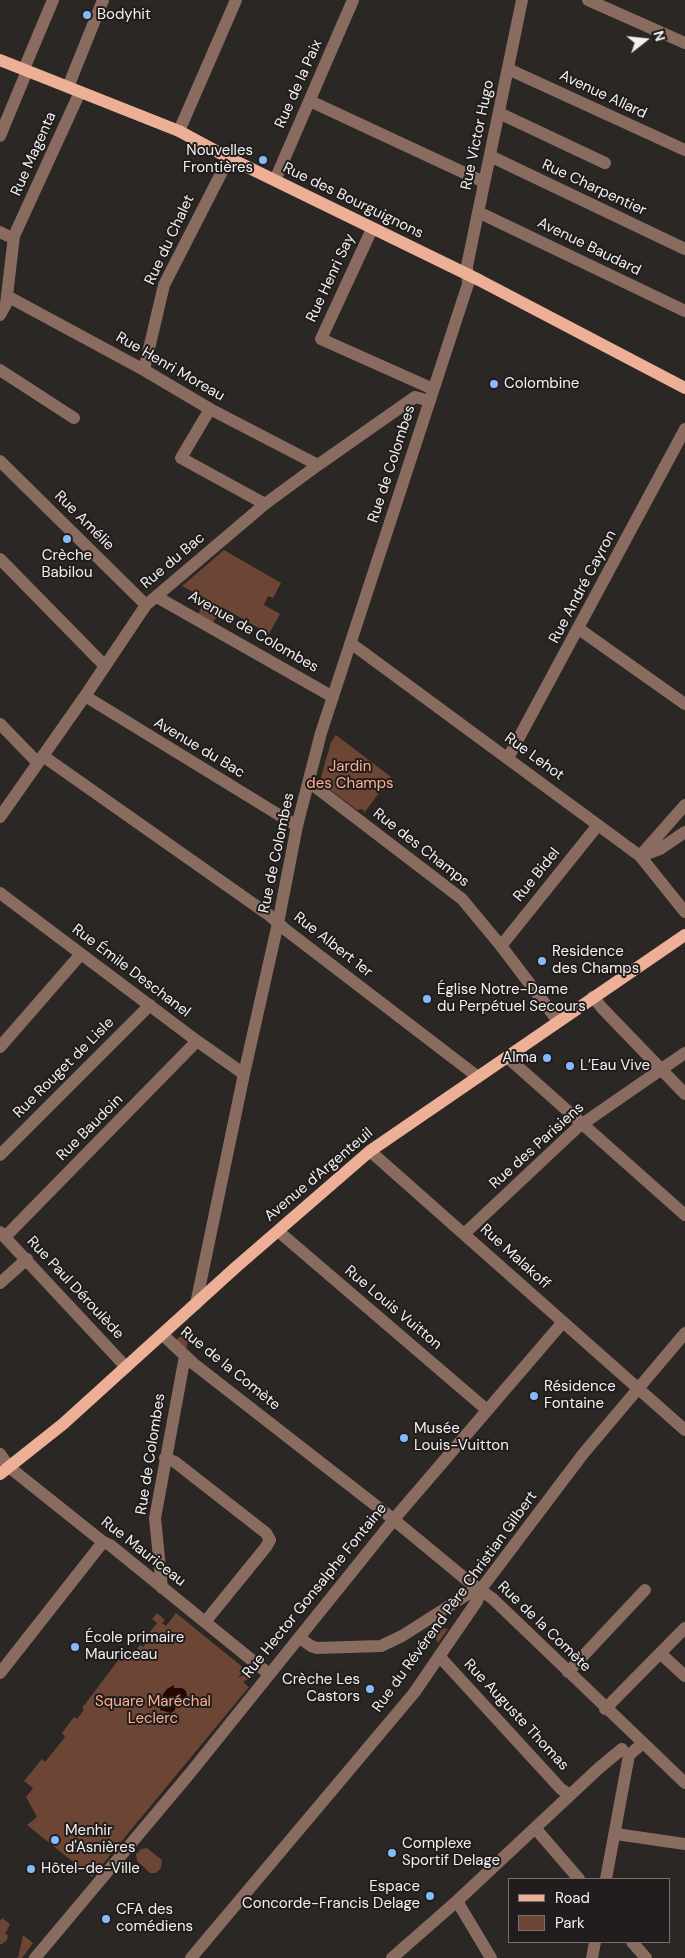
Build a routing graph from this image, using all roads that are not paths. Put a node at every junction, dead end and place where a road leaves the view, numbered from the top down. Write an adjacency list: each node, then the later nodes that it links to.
1 (53, 0): 10 (street)
2 (103, 0): 11 (street, Rue Magenta)
3 (236, 0): 14 (street)
4 (354, 0): 12 (street, Rue de la Paix)
5 (522, 0): 9 (street, Rue Victor Hugo)
6 (588, 0): 7 (street)
7 (685, 43)
8 (0, 60): 10 (main road, Rue des Bourguignons)
9 (508, 69): 13 (street, Rue Victor Hugo); 16 (street, Avenue Allard)
10 (26, 70): 11 (main road, Rue des Bourguignons); 15 (street)
11 (74, 89): 14 (main road, Rue des Bourguignons); 25 (street, Rue Magenta)
12 (310, 101): 20 (street, Rue de la Paix); 21 (street)
13 (499, 113): 17 (street, Rue Victor Hugo); 19 (street)
14 (179, 131): 18 (main road, Rue des Bourguignons)
15 (0, 136)
16 (685, 150)
17 (490, 156): 21 (street, Rue Victor Hugo); 26 (street, Rue Charpentier)
18 (229, 158): 20 (main road, Rue des Bourguignons); 32 (street, Rue du Chalet)
19 (605, 163)
20 (275, 180): 23 (main road, Rue des Bourguignons)
21 (484, 182): 22 (street, Rue Victor Hugo)
22 (478, 212): 27 (street, Rue Victor Hugo); 29 (street, Avenue Baudard)
23 (372, 229): 27 (main road, Rue des Bourguignons); 33 (street, Rue Henri Say)
24 (0, 232): 25 (street)
25 (14, 236): 28 (street, Rue Magenta)
26 (685, 249)
27 (468, 276): 34 (main road, Rue des Bourguignons); 35 (street, Rue de Colombes)
28 (7, 296): 30 (street, Rue Magenta); 32 (street, Rue Henri Moreau)
29 (685, 311)
30 (0, 315)
31 (0, 370): 38 (street)
32 (144, 370): 37 (street, Rue Henri Moreau)
33 (416, 382): 35 (street, Rue Henri Say); 36 (street)
34 (685, 388)
35 (432, 395): 36 (street); 47 (street, Rue de Colombes)
36 (416, 397): 41 (street, Rue du Bac)
37 (210, 409): 41 (street, Rue Henri Moreau); 42 (street)
38 (74, 418)
39 (685, 430): 46 (street, Rue André Cayron)
40 (0, 461): 45 (street, Rue Amélie)
41 (318, 465): 42 (street, Rue du Bac)
42 (264, 504): 44 (street, Rue du Bac)
43 (0, 559): 48 (street)
44 (157, 597): 45 (street, Rue du Bac); 50 (street, Avenue de Colombes)
45 (146, 605): 48 (street, Rue du Bac)
46 (579, 629): 51 (street); 53 (street, Rue André Cayron)
47 (350, 644): 50 (street, Rue de Colombes); 53 (street, Rue Lehot)
48 (105, 666): 49 (street, Rue du Bac)
49 (85, 696): 54 (street, Rue du Bac); 59 (street, Avenue du Bac)
50 (333, 697): 55 (street, Rue de Colombes)
51 (685, 704)
52 (0, 724): 54 (street, Rue Albert 1er)
53 (508, 758): 58 (street, Rue Lehot)
54 (40, 759): 57 (street, Rue du Bac); 64 (street, Rue Albert 1er)
55 (309, 782): 59 (street, Rue de Colombes); 66 (street, Rue des Champs)
56 (685, 805): 61 (street)
57 (0, 818)
58 (598, 825): 61 (street, Rue Lehot); 66 (street, Rue Bidel)
59 (297, 826): 64 (street, Rue de Colombes)
60 (685, 832): 61 (street)
61 (640, 856): 63 (street, Rue Lehot)
62 (0, 893): 67 (street, Rue Émile Deschanel)
63 (685, 912)
64 (278, 923): 76 (street, Rue de Colombes); 77 (street, Rue Albert 1er)
65 (685, 935): 68 (main road, Avenue d'Argenteuil)
66 (501, 946): 70 (street, Rue des Champs)
67 (80, 954): 69 (street, Rue Émile Deschanel); 72 (street)
68 (593, 997): 70 (main road, Avenue d'Argenteuil); 75 (street)
69 (150, 1005): 71 (street, Rue Émile Deschanel); 81 (street, Rue Rouget de Lisle)
70 (558, 1021): 74 (main road, Avenue d'Argenteuil)
71 (197, 1041): 76 (street, Rue Émile Deschanel); 84 (street, Rue Baudoin)
72 (0, 1046)
73 (685, 1053): 75 (street, Rue des Parisiens)
74 (507, 1057): 77 (main road, Avenue d'Argenteuil); 79 (street)
75 (662, 1070): 78 (street); 79 (street, Rue des Parisiens)
76 (244, 1074): 88 (street, Rue de Colombes)
77 (478, 1077): 80 (main road, Avenue d'Argenteuil)
78 (685, 1094)
79 (583, 1124): 82 (street); 85 (street, Rue des Parisiens)
80 (370, 1151): 83 (main road, Avenue d'Argenteuil); 85 (street, Rue Malakoff)
81 (0, 1155)
82 (685, 1215)
83 (278, 1231): 88 (main road, Avenue d'Argenteuil); 95 (street, Rue Louis Vuitton)
84 (2, 1234): 86 (street, Rue Paul Déroulède)
85 (464, 1234): 89 (street, Rue Malakoff)
86 (27, 1259): 87 (street); 93 (street, Rue Paul Déroulède)
87 (0, 1284)
88 (196, 1304): 91 (main road, Avenue d'Argenteuil)
89 (563, 1322): 94 (street, Rue Malakoff); 95 (street, Rue Hector Gonsalphe Fontaine)
90 (685, 1333): 94 (street, Rue du Révérend Père Christian Gilbert)
91 (163, 1335): 92 (street, Rue de la Comète); 93 (main road, Avenue d'Argenteuil)
92 (185, 1356): 98 (street, Rue de Colombes); 100 (street, Rue de la Comète)
93 (126, 1367): 99 (main road, Avenue d'Argenteuil)
94 (638, 1389): 96 (street, Rue Malakoff); 103 (street, Rue du Révérend Père Christian Gilbert)
95 (487, 1410): 100 (street, Rue Hector Gonsalphe Fontaine)
96 (685, 1430)
97 (0, 1454): 99 (street, Rue Mauriceau)
98 (165, 1458): 102 (street, Rue de Colombes); 105 (street)
99 (4, 1470): 101 (street, Rue Mauriceau)
100 (394, 1520): 103 (street, Rue de la Comète); 107 (street, Rue Hector Gonsalphe Fontaine)
101 (103, 1542): 102 (street, Rue Mauriceau); 110 (street)
102 (162, 1588): 105 (street, Rue Mauriceau)
103 (481, 1589): 107 (street); 109 (street, Rue du Révérend Père Christian Gilbert); 111 (street, Rue de la Comète)
104 (645, 1590): 111 (street)
105 (205, 1622): 112 (street, Rue Mauriceau)
106 (685, 1628): 108 (street)
107 (300, 1638): 112 (street, Rue Hector Gonsalphe Fontaine)
108 (661, 1654): 113 (street); 114 (street)
109 (439, 1656): 119 (street, Rue Auguste Thomas); 129 (street, Rue du Révérend Père Christian Gilbert)
110 (2, 1667)
111 (568, 1672): 114 (street, Rue de la Comète)
112 (269, 1674): 128 (street, Rue Hector Gonsalphe Fontaine)
113 (685, 1676)
114 (606, 1709): 115 (street, Rue de la Comète)
115 (633, 1734): 116 (street, Rue de la Comète); 117 (street)
116 (643, 1743): 117 (street); 118 (street, Rue de la Comète)
117 (626, 1752): 119 (street); 121 (street)
118 (685, 1783)
119 (570, 1795): 120 (street)
120 (535, 1828): 123 (street); 125 (street)
121 (616, 1834): 122 (street); 124 (street)
122 (685, 1844)
123 (577, 1878)
124 (606, 1878)
125 (457, 1901): 130 (street); 131 (street)
126 (595, 1943): 132 (street)
127 (633, 1943): 133 (street)
128 (35, 1958)
129 (192, 1958)
130 (392, 1958)
131 (490, 1958)
132 (592, 1958)
133 (646, 1958)

